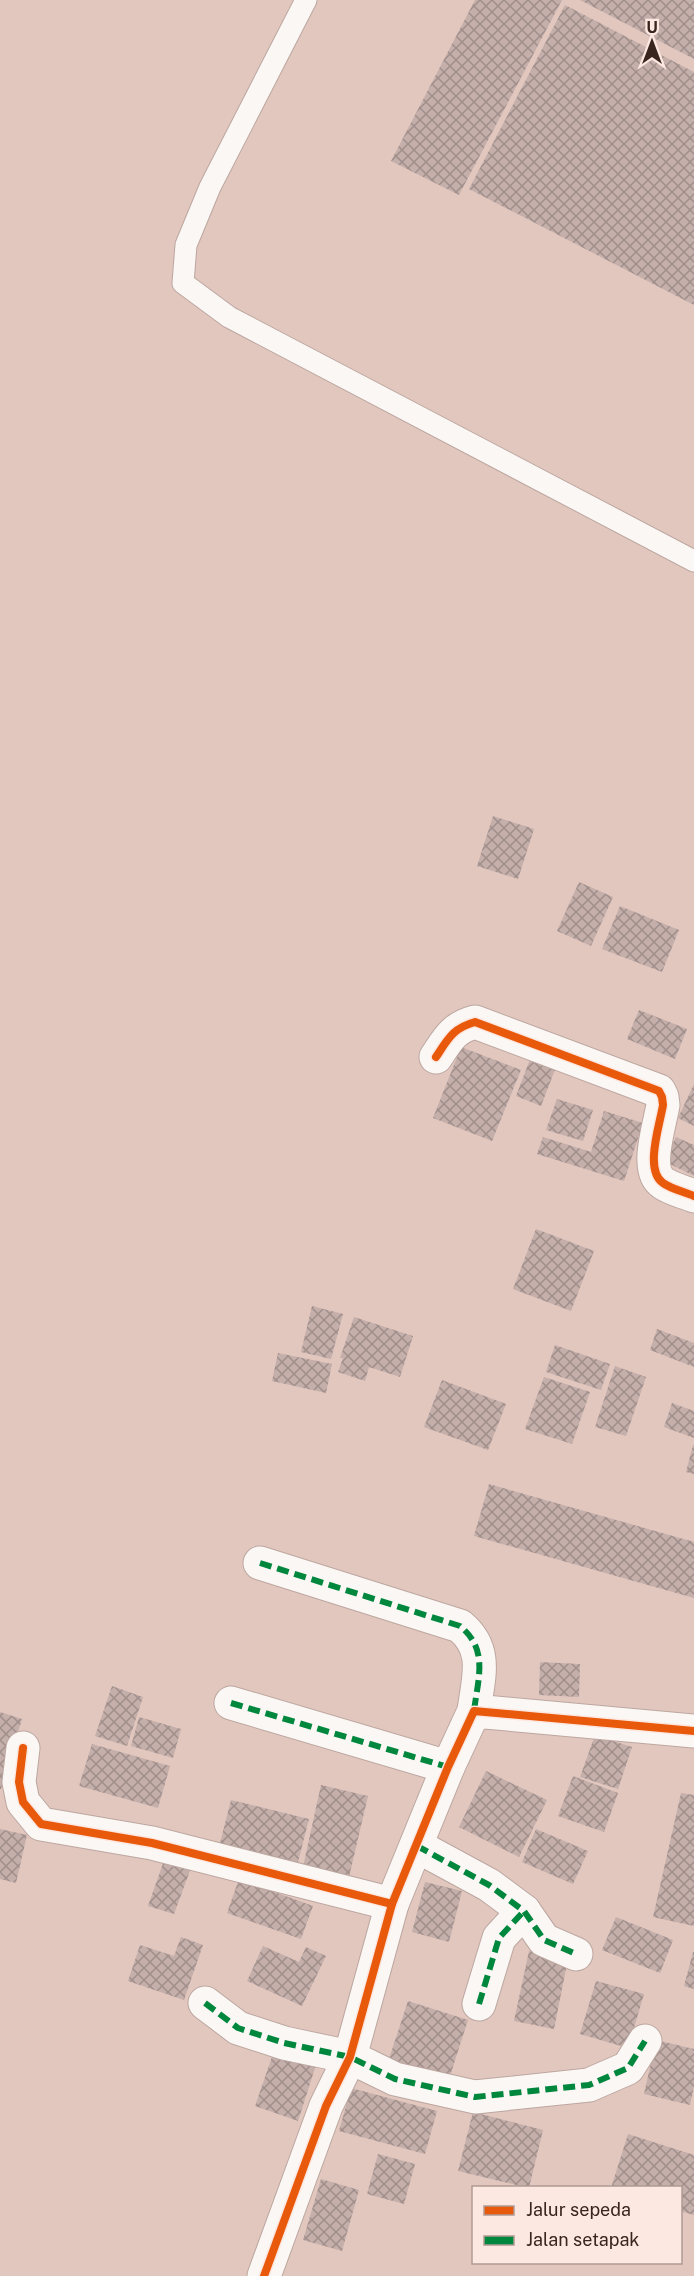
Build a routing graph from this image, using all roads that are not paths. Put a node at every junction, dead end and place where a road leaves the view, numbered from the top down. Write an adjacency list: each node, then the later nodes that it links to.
1 (306, 0): 2 (lane)
2 (694, 561)
3 (436, 1057): 4 (street)
4 (694, 1196)
5 (260, 1563): 7 (street)
6 (231, 1703): 10 (street)
7 (474, 1711): 8 (street); 10 (street)
8 (694, 1731)
9 (22, 1748): 12 (street)
10 (448, 1767): 11 (street)
11 (417, 1846): 12 (street); 13 (street)
12 (392, 1904): 18 (street)
13 (524, 1911): 14 (street); 16 (street)
14 (576, 1954)
15 (205, 2003): 18 (street)
16 (479, 2004)
17 (645, 2041): 18 (street)
18 (350, 2057): 19 (street)
19 (264, 2276)

